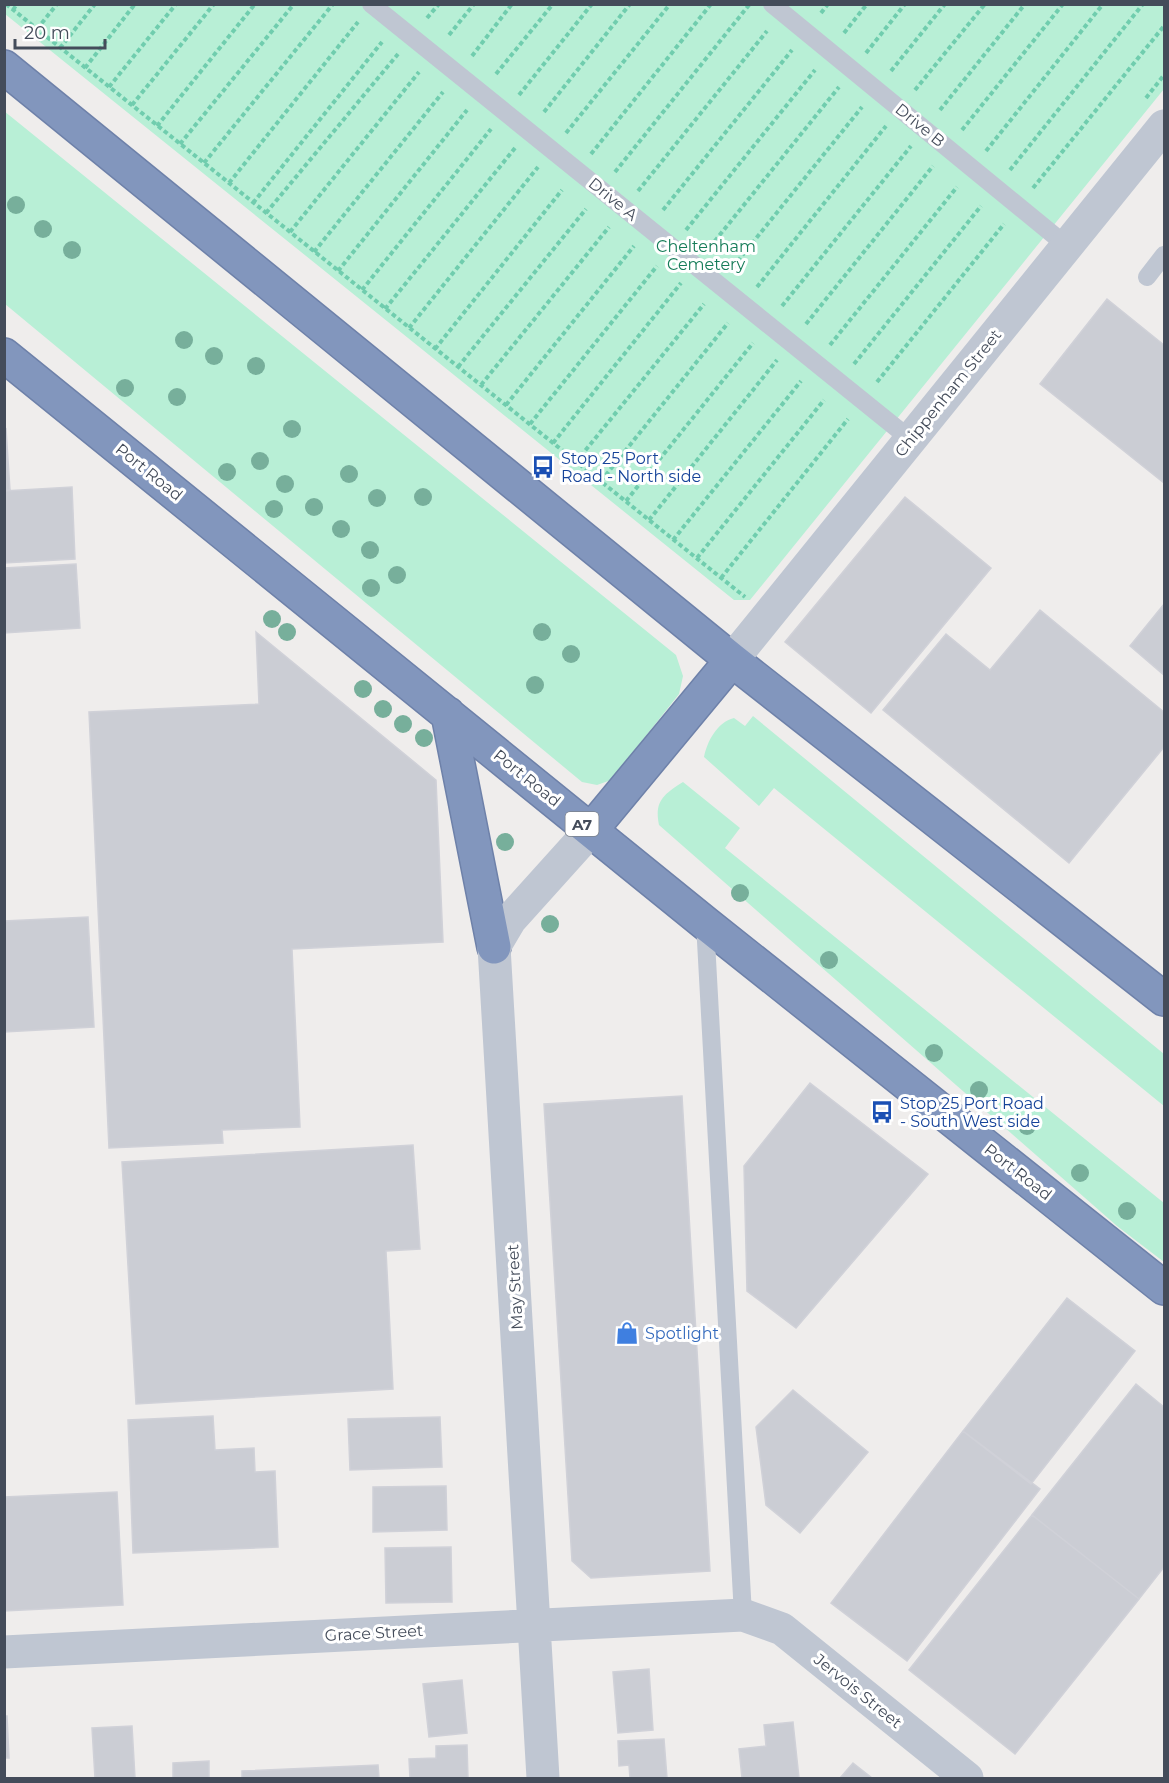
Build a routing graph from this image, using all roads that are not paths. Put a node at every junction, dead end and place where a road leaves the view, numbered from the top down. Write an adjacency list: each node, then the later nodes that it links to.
1 (772, 4): 5 (lane, Drive B)
2 (372, 5): 9 (lane, Drive A)
3 (4, 66): 10 (highway)
4 (1164, 126): 5 (street, Chippenham Street)
5 (1067, 246): 9 (street, Chippenham Street)
6 (1164, 255): 7 (lane)
7 (1147, 277)
8 (4, 355): 11 (highway, Port Road / A7)
9 (910, 439): 10 (street, Chippenham Street)
10 (732, 660): 12 (highway); 15 (highway)
11 (448, 714): 12 (highway, Port Road / A7); 14 (highway)
12 (591, 830): 13 (highway, Port Road / A7); 14 (street)
13 (705, 923): 16 (highway, Port Road / A7); 17 (lane)
14 (494, 947): 18 (street, May Street)
15 (1164, 999)
16 (1164, 1288)
17 (743, 1615): 18 (street, Grace Street); 21 (street, Jervois Street)
18 (535, 1625): 19 (street, Grace Street); 20 (street, May Street)
19 (4, 1652)
20 (543, 1779)
21 (967, 1779)

